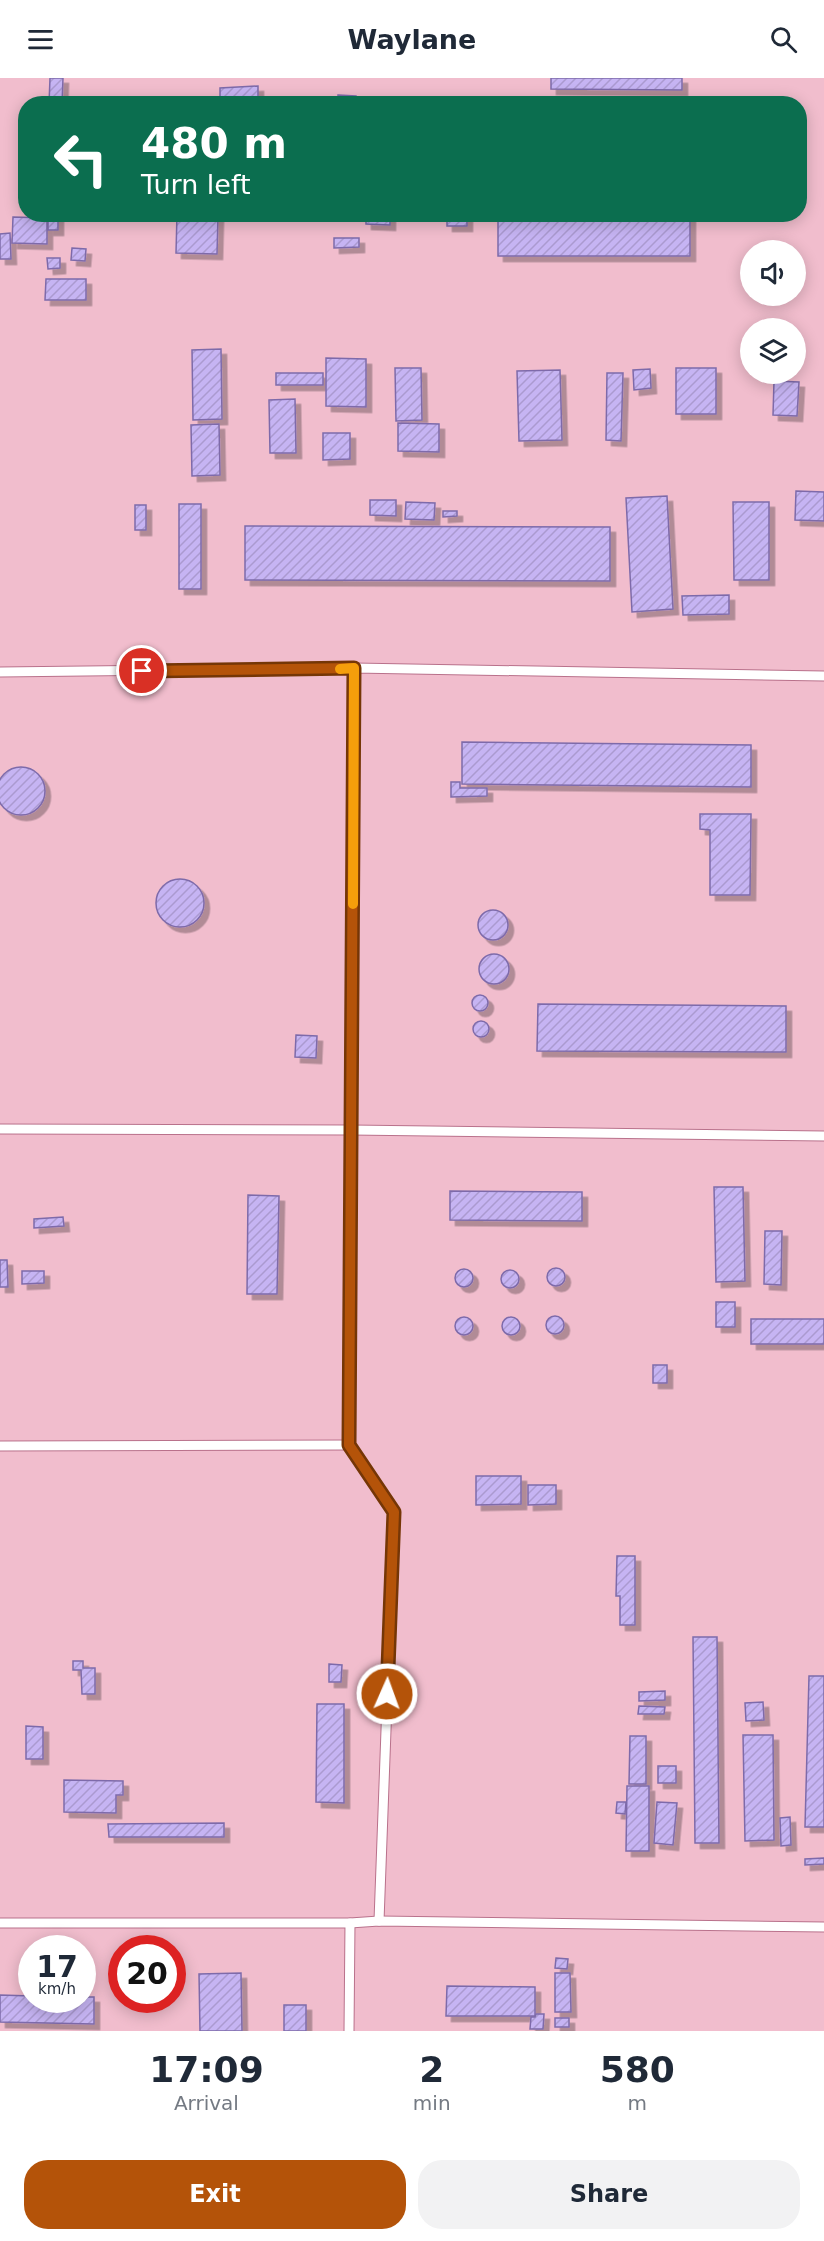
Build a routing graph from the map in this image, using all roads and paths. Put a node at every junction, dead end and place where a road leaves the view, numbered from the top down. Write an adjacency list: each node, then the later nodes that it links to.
1 (354, 668): 2 (lane); 3 (lane); 5 (lane)
2 (0, 672)
3 (824, 675)
4 (0, 1129): 5 (lane)
5 (351, 1130): 6 (lane); 7 (lane)
6 (824, 1136)
7 (349, 1445): 8 (lane); 9 (lane)
8 (0, 1446)
9 (379, 1921): 11 (lane); 12 (lane)
10 (0, 1923): 11 (lane)
11 (350, 1923): 13 (lane)
12 (824, 1927)
13 (349, 2031)

